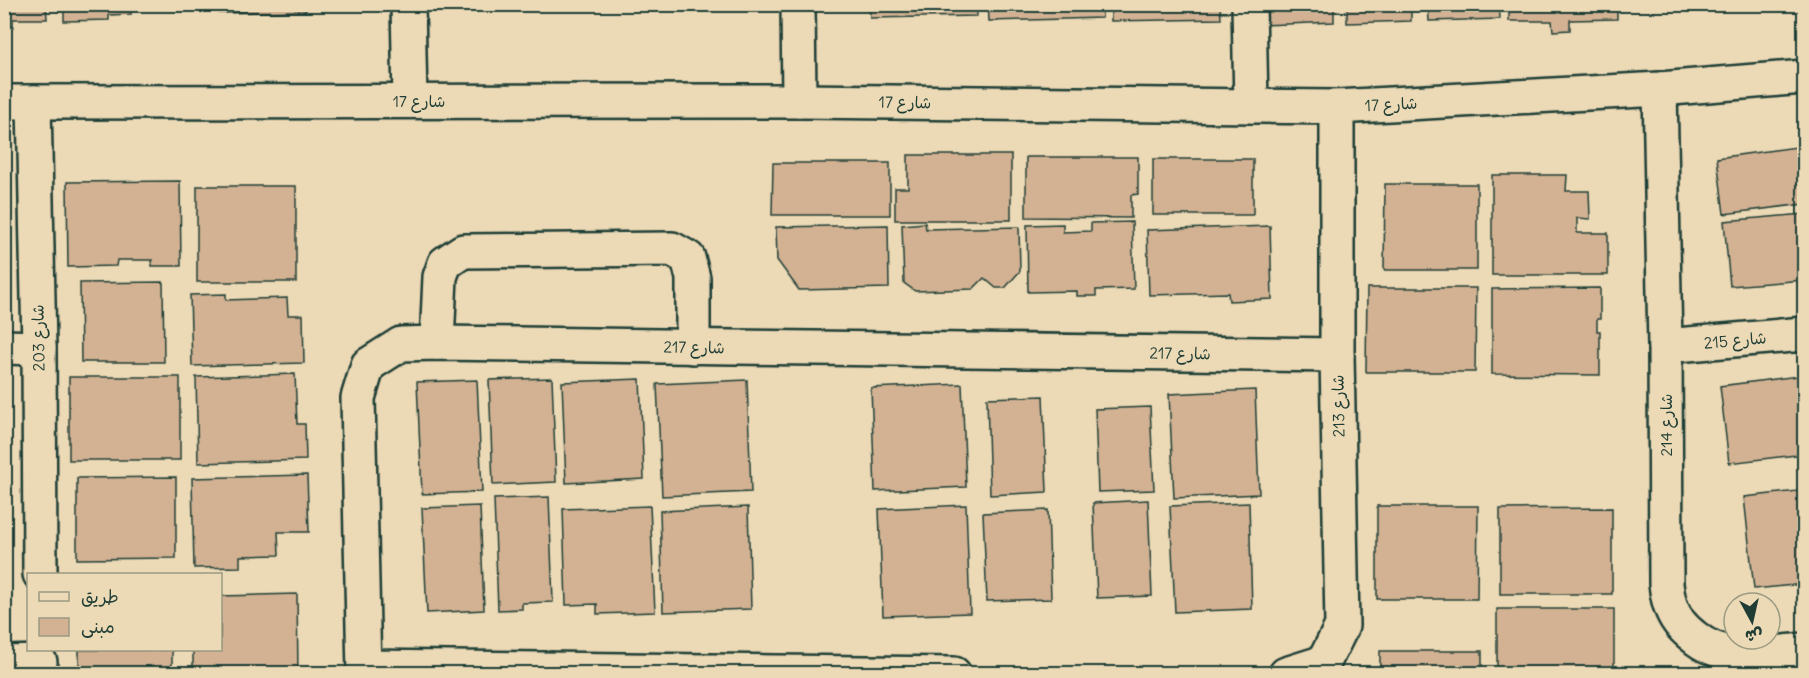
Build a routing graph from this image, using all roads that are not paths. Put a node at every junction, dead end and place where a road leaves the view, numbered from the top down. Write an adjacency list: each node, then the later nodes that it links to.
1 (408, 4): 6 (street)
2 (798, 4): 7 (street)
3 (1249, 4): 9 (street)
4 (1804, 77): 5 (street, شارع 17)
5 (1660, 88): 10 (street, شارع 17); 13 (street, شارع 214)
6 (410, 101): 7 (street, شارع 17); 8 (street, شارع 17)
7 (799, 101): 9 (street, شارع 17)
8 (19, 102): 16 (street, شارع 203)
9 (1251, 106): 10 (street, شارع 17)
10 (1337, 107): 17 (street, شارع 213)
11 (1804, 334): 13 (street, شارع 215)
12 (437, 343): 15 (street, شارع 217); 15 (street); 22 (street, شارع 217)
13 (1665, 346): 19 (street, شارع 214)
14 (4, 347): 16 (street)
15 (693, 347): 17 (street, شارع 217)
16 (39, 348): 18 (street, شارع 203)
17 (1337, 355): 24 (street, شارع 213)
18 (40, 573)
19 (1804, 650)
20 (40, 662): 21 (street)
21 (4, 663)
22 (364, 670): 23 (street)
23 (954, 674)
24 (1286, 674)

